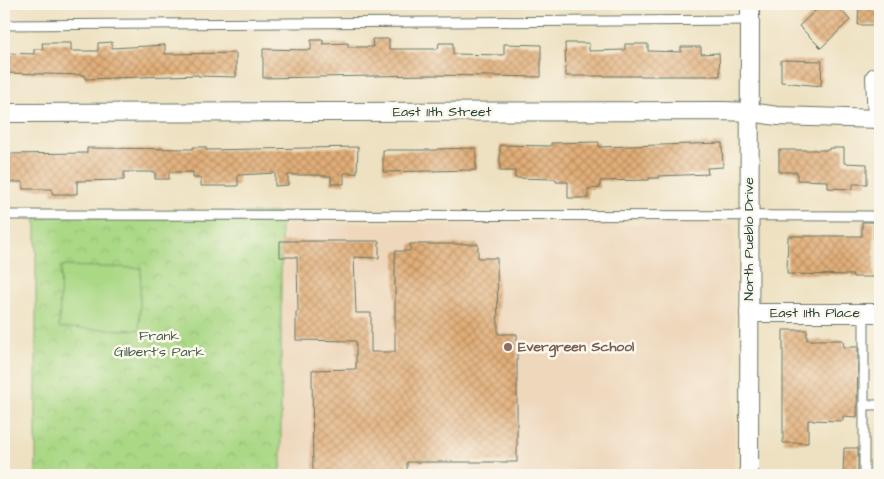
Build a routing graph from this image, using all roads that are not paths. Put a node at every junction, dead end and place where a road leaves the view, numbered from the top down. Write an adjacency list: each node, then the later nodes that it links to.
1 (750, 12): 2 (lane); 4 (street, North Pueblo Drive)
2 (4, 25)
3 (875, 77): 6 (street)
4 (750, 112): 5 (street, East 11th Street); 6 (street, East 11th Street); 8 (street, North Pueblo Drive)
5 (4, 113)
6 (879, 119)
7 (4, 215): 8 (lane)
8 (749, 216): 9 (lane); 10 (street, North Pueblo Drive)
9 (880, 216)
10 (749, 313): 11 (street, East 11th Place); 14 (street, North Pueblo Drive)
11 (872, 313): 12 (lane)
12 (864, 405): 13 (lane); 15 (lane)
13 (880, 405)
14 (748, 475)
15 (864, 475)

